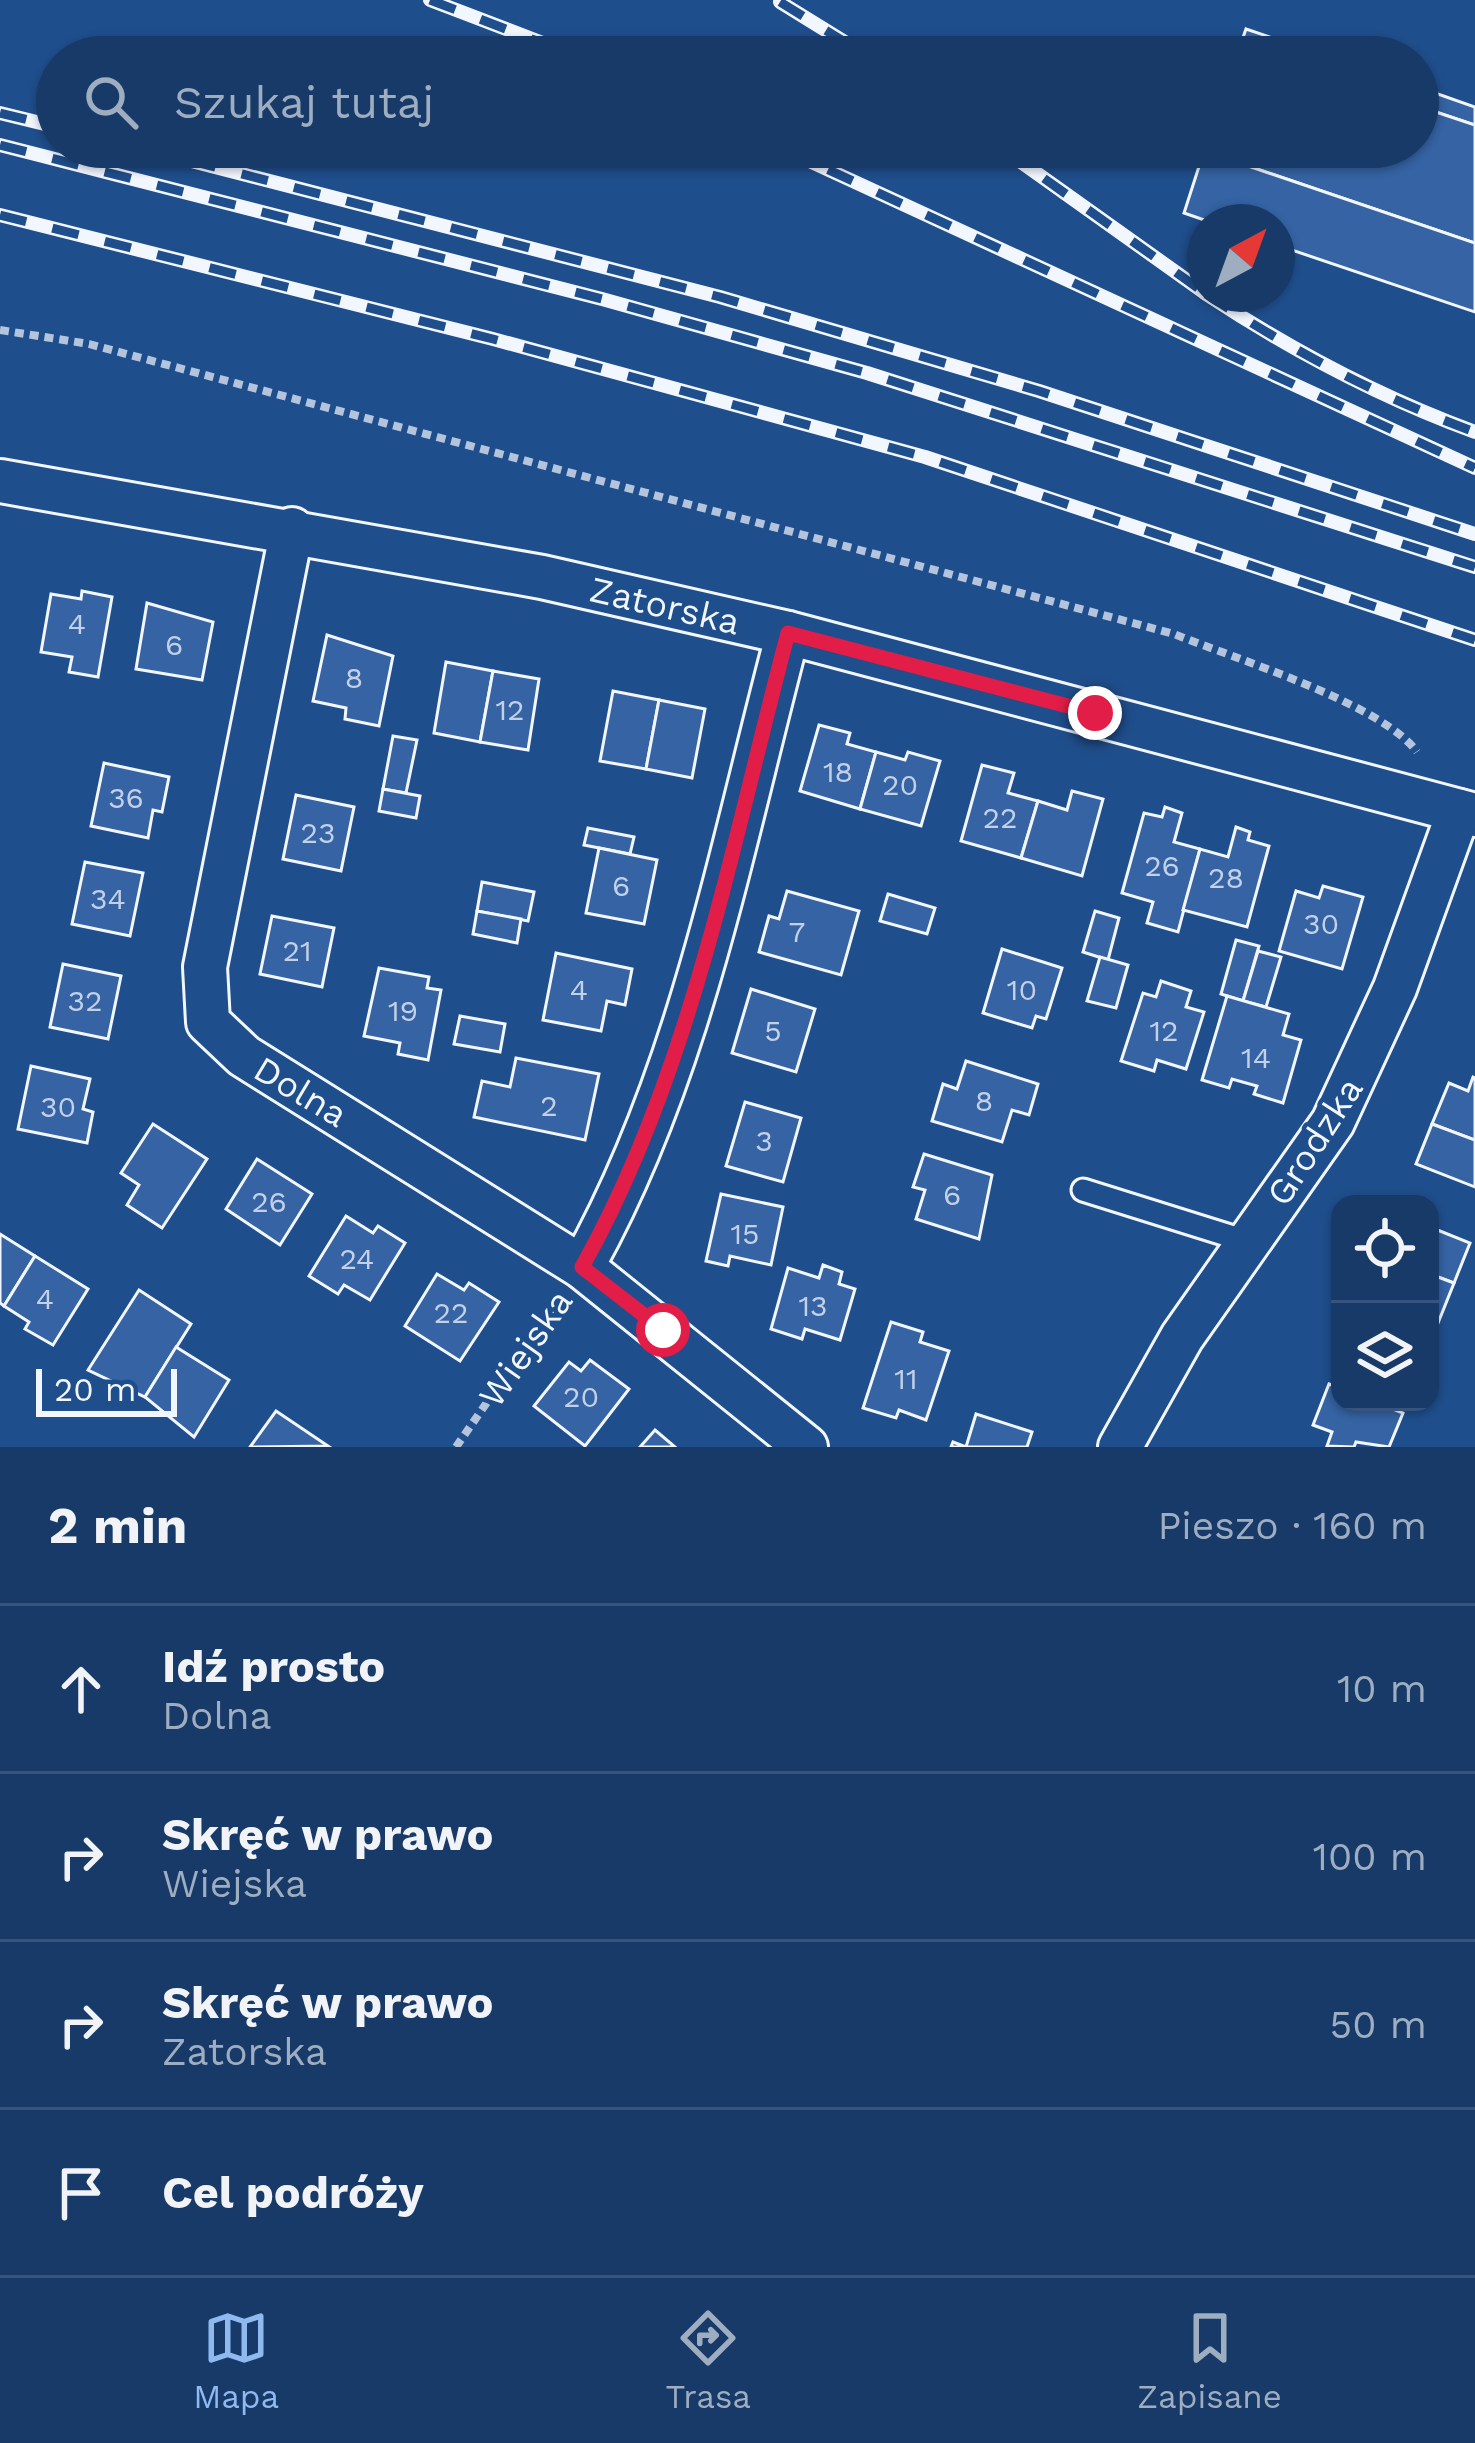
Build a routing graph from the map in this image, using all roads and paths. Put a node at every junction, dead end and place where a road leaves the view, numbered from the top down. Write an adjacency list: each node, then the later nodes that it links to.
1 (0, 330): 5 (path)
2 (0, 481): 3 (street, Zatorska)
3 (292, 529): 4 (street, Zatorska); 8 (street, Dolna)
4 (788, 633): 5 (street, Zatorska); 8 (street, Wiejska)
5 (1467, 813): 7 (street, Grodzka)
6 (1083, 1190): 7 (lane)
7 (1246, 1241): 11 (street, Grodzka)
8 (582, 1267): 9 (path, Wiejska); 10 (street, Dolna)
9 (456, 1447)
10 (806, 1447)
11 (1120, 1447)

